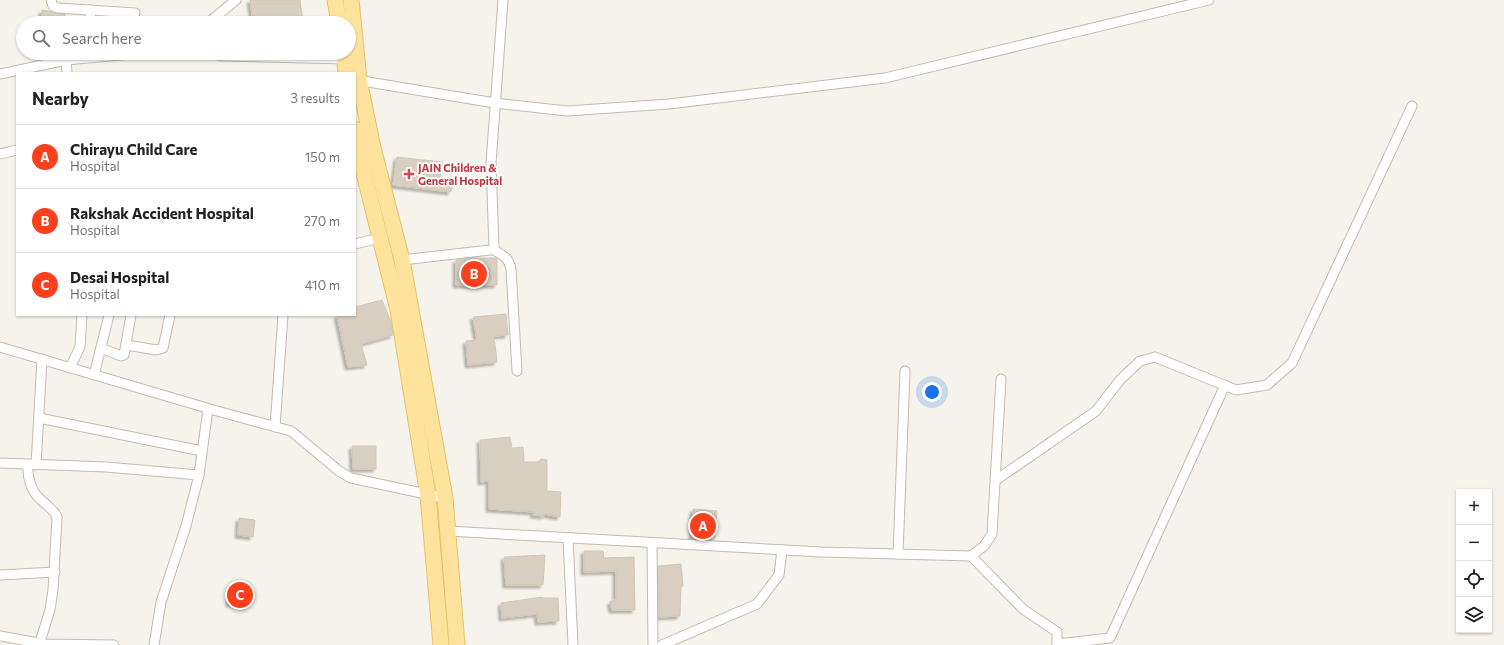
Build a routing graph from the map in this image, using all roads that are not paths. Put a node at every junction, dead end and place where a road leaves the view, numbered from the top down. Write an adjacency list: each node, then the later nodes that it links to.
1 (51, 0): 7 (street)
2 (236, 0): 10 (street)
3 (335, 0): 11 (main road)
4 (351, 0): 12 (main road)
5 (503, 0): 21 (street)
6 (1209, 0): 21 (street)
7 (90, 10): 8 (street); 9 (street)
8 (135, 13)
9 (90, 16)
10 (217, 16)
11 (338, 16)
12 (352, 16)
13 (66, 60): 17 (street); 18 (street)
14 (304, 60): 16 (street)
15 (356, 60): 19 (main road)
16 (345, 62)
17 (67, 72)
18 (0, 74)
19 (357, 80): 20 (main road); 21 (street)
20 (360, 102): 29 (main road)
21 (495, 103): 28 (street)
22 (1412, 106): 44 (street)
23 (356, 135): 26 (main road)
24 (16, 150): 25 (street)
25 (0, 154)
26 (380, 238): 27 (street); 53 (main road)
27 (356, 244)
28 (492, 249): 29 (street); 40 (street)
29 (402, 260): 54 (main road)
30 (82, 316): 39 (street)
31 (109, 316): 37 (street)
32 (131, 316): 35 (street)
33 (170, 316): 35 (street)
34 (283, 316): 47 (street)
35 (127, 345): 37 (street)
36 (0, 347): 38 (street)
37 (101, 348): 42 (street)
38 (42, 359): 39 (street); 46 (street)
39 (70, 368): 42 (street)
40 (517, 371)
41 (905, 371): 59 (street)
42 (94, 375): 45 (street)
43 (1001, 379): 52 (street)
44 (1224, 385): 52 (street); 65 (street)
45 (208, 409): 47 (street); 48 (street)
46 (38, 418): 48 (street); 50 (street)
47 (275, 427): 53 (street)
48 (202, 451): 51 (street)
49 (0, 463): 50 (street)
50 (32, 465): 51 (street); 61 (street)
51 (199, 475): 68 (street)
52 (996, 480): 60 (street)
53 (428, 495): 54 (street); 69 (main road)
54 (445, 498): 55 (main road)
55 (448, 531): 56 (street); 70 (main road)
56 (568, 538): 57 (street); 71 (street)
57 (652, 543): 58 (street); 72 (street)
58 (782, 550): 59 (street); 73 (street)
59 (898, 554): 60 (street)
60 (971, 556): 65 (street)
61 (55, 572): 62 (street); 64 (street)
62 (0, 575)
63 (0, 636): 64 (street)
64 (39, 644): 66 (street)
65 (1057, 644)
66 (68, 645): 67 (street)
67 (114, 645)
68 (154, 645)
69 (441, 645)
70 (457, 645)
71 (573, 645)
72 (652, 645)
73 (662, 645)

